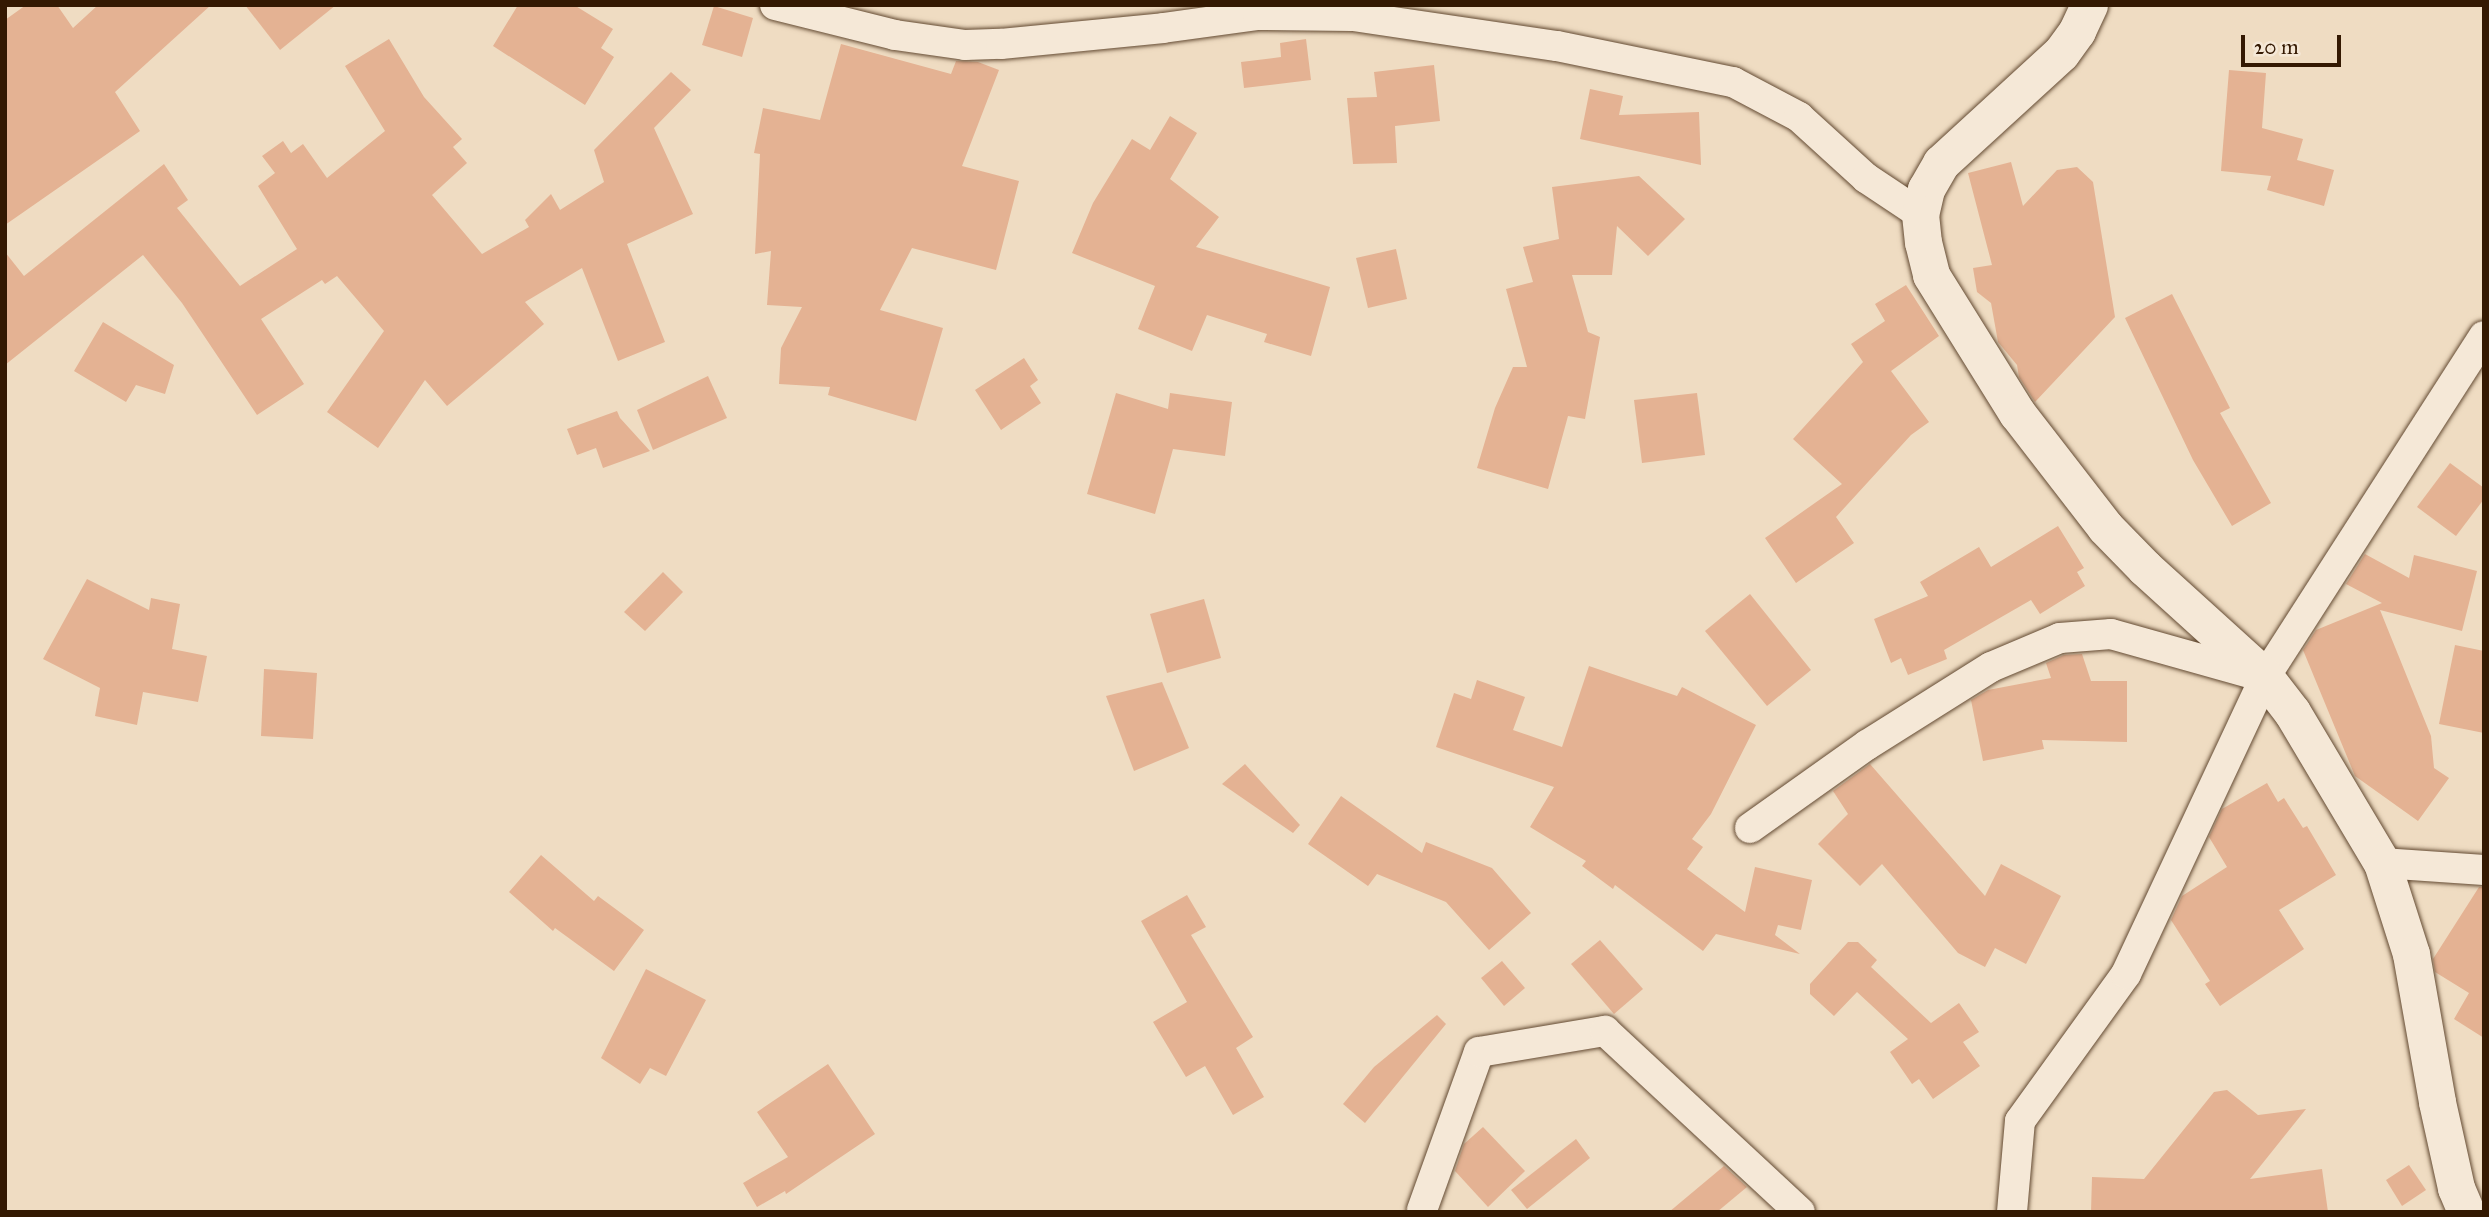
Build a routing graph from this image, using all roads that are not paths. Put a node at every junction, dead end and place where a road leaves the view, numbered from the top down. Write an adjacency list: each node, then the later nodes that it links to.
1 (775, 5): 3 (street)
2 (2089, 5): 3 (street)
3 (1920, 214): 5 (street)
4 (2484, 336): 5 (street)
5 (2265, 677): 6 (street); 7 (street); 11 (street)
6 (1750, 828)
7 (2382, 863): 8 (street); 12 (street)
8 (2484, 870)
9 (1422, 1210): 10 (street)
10 (1800, 1212)
11 (2012, 1212)
12 (2466, 1212)

